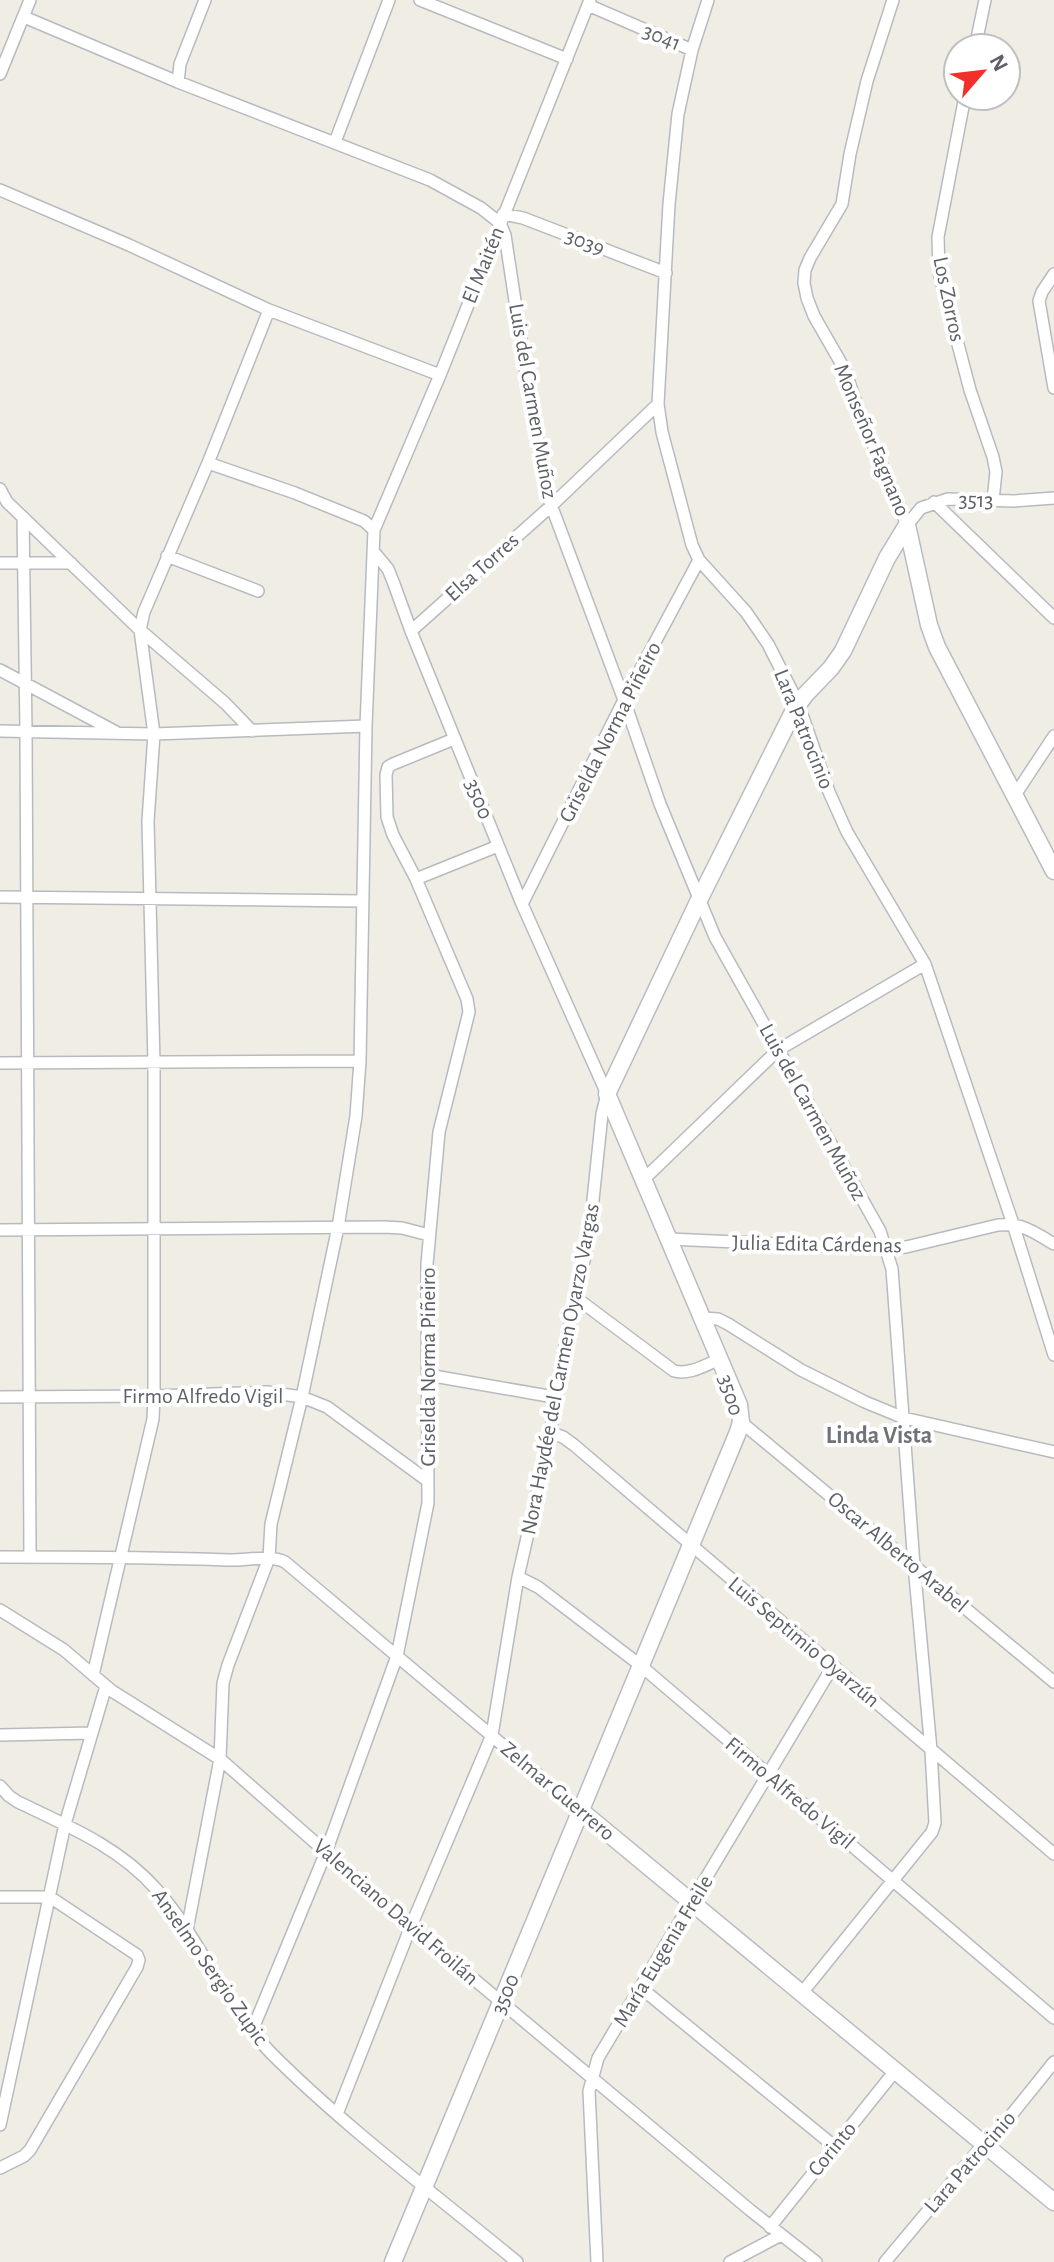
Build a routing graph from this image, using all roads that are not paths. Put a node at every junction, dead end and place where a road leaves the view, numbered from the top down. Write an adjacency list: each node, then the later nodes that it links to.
1 (30, 0): 9 (street)
2 (205, 0): 14 (street)
3 (389, 0): 16 (street)
4 (420, 0): 12 (street)
5 (708, 0): 11 (street, Lara Patrocinio)
6 (893, 0): 32 (street, Monseñor Fagnano)
7 (985, 0): 10 (street)
8 (589, 3): 11 (street, 3041); 12 (street, El Maitén)
9 (24, 17): 13 (street); 14 (street, 3039)
10 (978, 32)
11 (692, 50): 19 (street, Lara Patrocinio)
12 (567, 59): 18 (street, El Maitén)
13 (0, 74)
14 (178, 82): 16 (street, 3039)
15 (962, 112): 28 (street, Los Zorros)
16 (335, 142): 18 (street, 3039)
17 (0, 190): 21 (street)
18 (502, 218): 19 (street, 3039); 22 (street, El Maitén); 30 (street, Luis del Carmen Muñoz)
19 (666, 273): 24 (street, Lara Patrocinio)
20 (1054, 274): 23 (street)
21 (269, 310): 22 (street); 25 (street)
22 (440, 375): 33 (street, El Maitén)
23 (1054, 388)
24 (658, 404): 30 (street, Elsa Torres); 36 (street, Lara Patrocinio)
25 (208, 463): 33 (street); 35 (street)
26 (0, 489): 31 (street)
27 (1054, 498): 28 (street, 3513)
28 (993, 500): 29 (street, 3513)
29 (934, 502): 32 (street, 3513); 41 (street)
30 (551, 506): 43 (street, Elsa Torres); 46 (street, Luis del Carmen Muñoz)
31 (23, 517): 38 (street); 39 (street)
32 (907, 525): 47 (street, Nora Haydée del Carmen Oyarzo Vargas); 56 (street, Monseñor Fagnano)
33 (374, 530): 34 (street)
34 (374, 552): 43 (street, 3500); 48 (street)
35 (167, 556): 40 (street); 42 (street)
36 (699, 560): 46 (street, Griselda Norma Piñeiro); 47 (street, Lara Patrocinio)
37 (0, 563): 38 (street)
38 (24, 563): 39 (street); 45 (street)
39 (71, 563): 42 (street)
40 (258, 591)
41 (1054, 618)
42 (140, 630): 51 (street); 53 (street)
43 (411, 631): 55 (street, 3500)
44 (0, 670): 45 (street)
45 (25, 684): 50 (street); 52 (street)
46 (624, 700): 65 (street, Luis del Carmen Muñoz); 67 (street, Griselda Norma Piñeiro)
47 (798, 703): 65 (street, Nora Haydée del Carmen Oyarzo Vargas); 68 (street, Lara Patrocinio)
48 (366, 726): 51 (street); 57 (street)
49 (0, 731): 50 (street)
50 (26, 731): 52 (street); 63 (street)
51 (252, 731): 53 (street)
52 (118, 733): 53 (street)
53 (154, 734): 64 (street)
54 (1054, 736): 56 (street)
55 (454, 739): 58 (street, Griselda Norma Piñeiro); 59 (street, 3500)
56 (1015, 795): 60 (street, Monseñor Fagnano)
57 (366, 822): 58 (street); 66 (street)
58 (389, 822): 61 (street, Griselda Norma Piñeiro)
59 (498, 846): 61 (street); 67 (street, 3500)
60 (1054, 871)
61 (416, 879): 81 (street, Griselda Norma Piñeiro)
62 (0, 897): 63 (street)
63 (26, 897): 64 (street); 72 (street)
64 (151, 898): 66 (street); 73 (street)
65 (699, 900): 69 (street, Luis del Carmen Muñoz); 74 (street, Nora Haydée del Carmen Oyarzo Vargas)
66 (362, 901): 70 (street)
67 (522, 904): 74 (street, 3500)
68 (925, 964): 69 (street); 76 (street, Lara Patrocinio)
69 (778, 1050): 75 (street); 84 (street, Luis del Carmen Muñoz)
70 (360, 1061): 73 (street); 77 (street)
71 (0, 1063): 72 (street)
72 (27, 1063): 73 (street); 79 (street)
73 (154, 1063): 78 (street)
74 (607, 1094): 75 (street, 3500); 85 (street, Nora Haydée del Carmen Oyarzo Vargas)
75 (642, 1181): 82 (street, 3500)
76 (1013, 1224): 83 (street); 84 (street, Julia Edita Cárdenas); 87 (street, Lara Patrocinio)
77 (338, 1227): 78 (street); 81 (street); 92 (street)
78 (155, 1228): 79 (street); 90 (street)
79 (29, 1229): 80 (street); 94 (street)
80 (0, 1230)
81 (429, 1235): 89 (street, Griselda Norma Piñeiro)
82 (669, 1239): 84 (street, Julia Edita Cárdenas); 86 (street, 3500)
83 (1054, 1244)
84 (888, 1249): 95 (street, Luis del Carmen Muñoz)
85 (575, 1297): 88 (street); 93 (street, Nora Haydée del Carmen Oyarzo Vargas)
86 (702, 1318): 88 (street, 3500); 95 (street)
87 (1054, 1355)
88 (720, 1359): 96 (street, 3500)
89 (428, 1375): 93 (street); 99 (street, Griselda Norma Piñeiro)
90 (154, 1396): 92 (street, Firmo Alfredo Vigil); 94 (street, Firmo Alfredo Vigil); 101 (street)
91 (0, 1397): 94 (street, Firmo Alfredo Vigil)
92 (302, 1397): 99 (street, Firmo Alfredo Vigil); 104 (street)
93 (554, 1397): 97 (street, Nora Haydée del Carmen Oyarzo Vargas)
94 (30, 1398): 103 (street)
95 (904, 1418): 98 (street); 105 (street, Luis del Carmen Muñoz)
96 (741, 1422): 100 (street, 3500); 105 (street, Oscar Alberto Arabel)
97 (551, 1433): 100 (street, Luis Septimio Oyarzún); 106 (street, Nora Haydée del Carmen Oyarzo Vargas)
98 (1054, 1452)
99 (428, 1481): 108 (street, Griselda Norma Piñeiro)
100 (690, 1545): 109 (street, 3500); 110 (street, Luis Septimio Oyarzún)
101 (121, 1556): 103 (street); 104 (street); 111 (street)
102 (0, 1557): 103 (street)
103 (30, 1557)
104 (269, 1558): 108 (street, Zelmar Guerrero); 118 (street)
105 (914, 1565): 112 (street, Oscar Alberto Arabel); 117 (street, Luis del Carmen Muñoz)
106 (518, 1577): 109 (street, Firmo Alfredo Vigil); 116 (street, Nora Haydée del Carmen Oyarzo Vargas)
107 (0, 1610): 111 (street, Valenciano David Froilán)
108 (397, 1656): 116 (street, Zelmar Guerrero); 123 (street, Griselda Norma Piñeiro)
109 (640, 1665): 119 (street, Firmo Alfredo Vigil); 121 (street, 3500)
110 (833, 1666): 117 (street, Luis Septimio Oyarzún); 119 (street, María Eugenia Freile)
111 (93, 1675): 113 (street, Valenciano David Froilán)
112 (1054, 1682)
113 (106, 1686): 114 (street); 118 (street, Valenciano David Froilán)
114 (92, 1733): 115 (street); 122 (street)
115 (0, 1735)
116 (492, 1735): 121 (street, Zelmar Guerrero); 129 (street, Nora Haydée del Carmen Oyarzo Vargas)
117 (931, 1750): 124 (street, Luis Septimio Oyarzún); 125 (street, Luis del Carmen Muñoz)
118 (220, 1759): 123 (street, Valenciano David Froilán); 130 (street)
119 (769, 1775): 125 (street, Firmo Alfredo Vigil); 128 (street, María Eugenia Freile)
120 (0, 1786): 122 (street, Anselmo Sergio Zupic)
121 (580, 1810): 128 (street, Zelmar Guerrero); 133 (street, 3500)
122 (65, 1824): 127 (street); 130 (street, Anselmo Sergio Zupic)
123 (326, 1852): 129 (street, Valenciano David Froilán); 135 (street, Griselda Norma Piñeiro)
124 (1054, 1854)
125 (893, 1880): 132 (street, Luis del Carmen Muñoz); 134 (street, Firmo Alfredo Vigil)
126 (0, 1897): 127 (street)
127 (50, 1897): 140 (street); 143 (street)
128 (692, 1903): 131 (street, María Eugenia Freile); 132 (street, Zelmar Guerrero)
129 (411, 1926): 133 (street, Valenciano David Froilán); 139 (street, Nora Haydée del Carmen Oyarzo Vargas)
130 (187, 1930): 135 (street, Anselmo Sergio Zupic)
131 (641, 1988): 138 (street, María Eugenia Freile); 142 (street)
132 (801, 1994): 137 (street, Zelmar Guerrero)
133 (501, 2002): 138 (street, Valenciano David Froilán); 144 (street, 3500)
134 (1054, 2018)
135 (252, 2031): 139 (street, Anselmo Sergio Zupic)
136 (1054, 2062): 141 (street, Lara Patrocinio)
137 (895, 2071): 141 (street, Zelmar Guerrero); 142 (street, Corinto)
138 (591, 2077): 146 (street, Valenciano David Froilán); 150 (street, María Eugenia Freile)
139 (337, 2114): 144 (street, Anselmo Sergio Zupic)
140 (0, 2125)
141 (983, 2145): 145 (street, Zelmar Guerrero); 153 (street, Lara Patrocinio)
142 (834, 2146): 146 (street, Corinto)
143 (0, 2168)
144 (424, 2186): 148 (street, 3500); 149 (street, Anselmo Sergio Zupic)
145 (1054, 2202)
146 (770, 2227): 147 (street, Valenciano David Froilán)
147 (781, 2235): 151 (street); 152 (street, Valenciano David Froilán)
148 (393, 2262)
149 (517, 2262)
150 (597, 2262)
151 (730, 2262)
152 (816, 2262)
153 (885, 2262)

